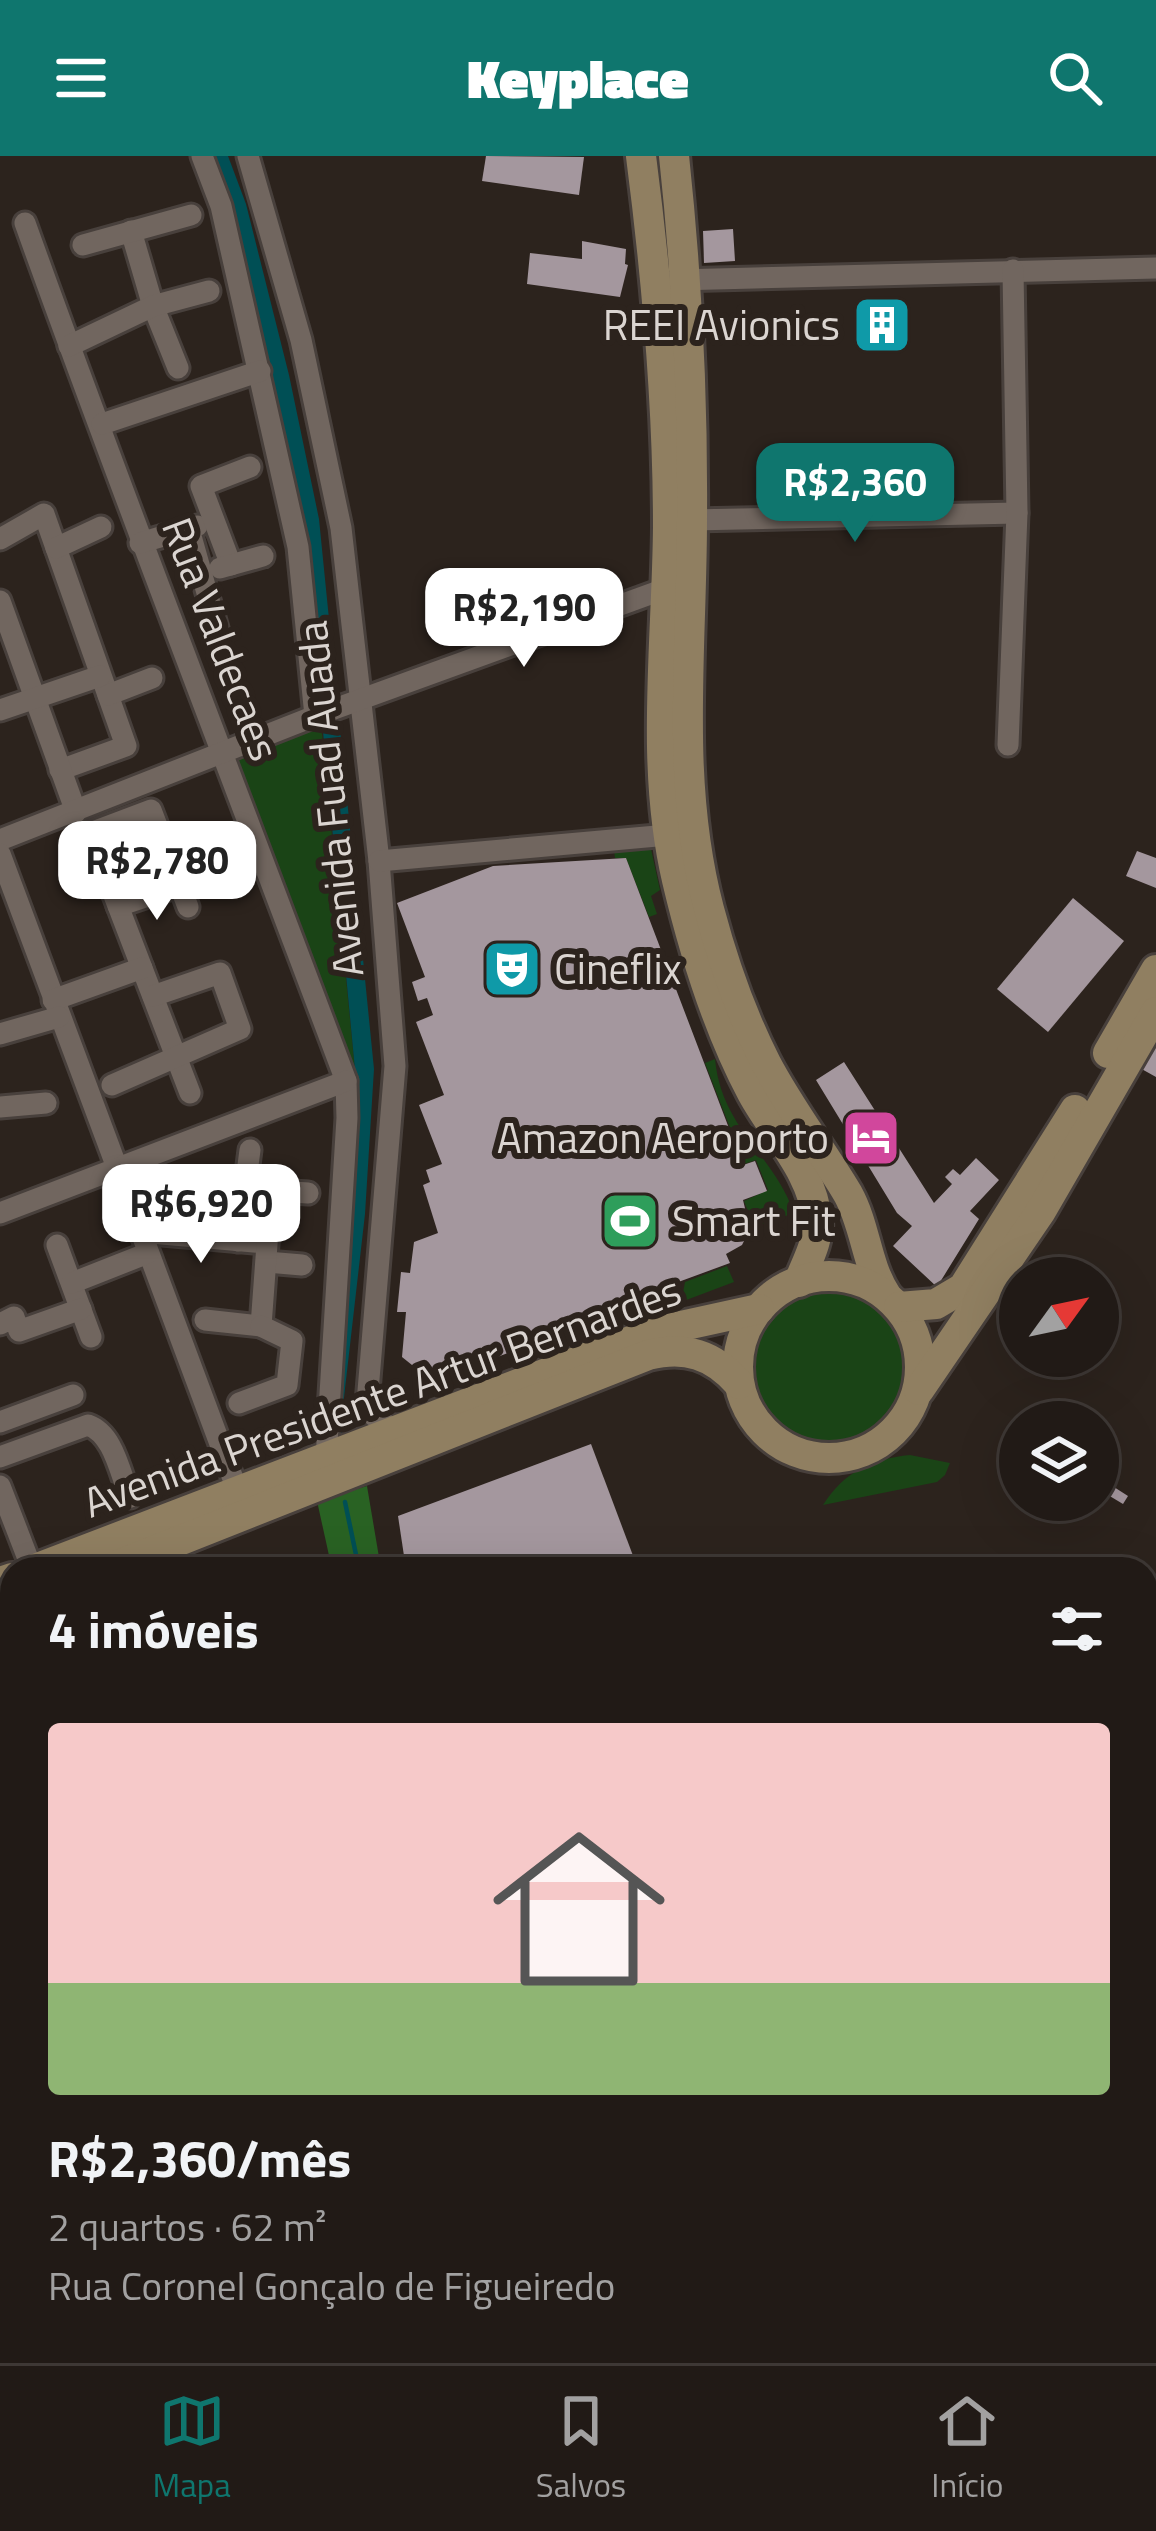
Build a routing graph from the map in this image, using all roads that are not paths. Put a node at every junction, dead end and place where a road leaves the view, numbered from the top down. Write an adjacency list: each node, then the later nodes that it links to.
1 (202, 156): 16 (street, Avenida Fuad Auada)
2 (248, 156): 36 (street, Avenida Fuad Auada)
3 (641, 156): 11 (main road)
4 (674, 156): 11 (main road)
5 (190, 215): 7 (street)
6 (26, 224): 14 (street, Rua Valdecaes)
7 (131, 231): 8 (street); 13 (street)
8 (83, 245)
9 (1156, 268): 10 (street)
10 (1013, 270): 11 (street); 19 (street)
11 (672, 281): 21 (main road); 30 (main road)
12 (209, 291): 13 (street)
13 (153, 306): 14 (street); 15 (street)
14 (69, 346): 17 (street, Rua Valdecaes)
15 (178, 368)
16 (260, 370): 17 (street); 38 (street, Avenida Fuad Auada)
17 (101, 424): 25 (street, Rua Valdecaes)
18 (250, 467): 20 (street)
19 (1017, 513): 21 (street); 39 (street)
20 (215, 520): 23 (street); 28 (street)
21 (692, 520): 78 (main road)
22 (101, 527): 26 (street)
23 (189, 529): 25 (street); 29 (street)
24 (0, 539): 26 (street)
25 (140, 543): 40 (street, Rua Valdecaes)
26 (56, 548): 34 (street)
27 (263, 556): 28 (street)
28 (231, 565): 29 (street)
29 (202, 574): 32 (street)
30 (667, 588): 36 (street); 43 (main road)
31 (0, 601): 35 (street)
32 (220, 639)
33 (152, 678): 34 (street)
34 (104, 686): 35 (street); 41 (street)
35 (34, 698): 37 (street); 41 (street)
36 (353, 703): 38 (street); 48 (street, Avenida Fuad Auada)
37 (0, 710)
38 (316, 716): 40 (street)
39 (1008, 745)
40 (224, 753): 42 (street); 59 (street, Rua Valdecaes)
41 (60, 770): 42 (street)
42 (76, 812): 44 (street)
43 (668, 835): 48 (street); 76 (main road)
44 (0, 840)
45 (218, 841): 47 (street)
46 (0, 854): 55 (street)
47 (168, 858): 49 (street); 50 (street)
48 (379, 861): 90 (street, Avenida Fuad Auada)
49 (178, 886): 50 (street); 51 (street)
50 (118, 906): 52 (street)
51 (188, 907)
52 (142, 968): 54 (street); 55 (street)
53 (1156, 970): 78 (main road)
54 (153, 996): 58 (street); 58 (street)
55 (56, 1009): 57 (street); 65 (street)
56 (1156, 1012): 86 (main road)
57 (0, 1034)
58 (177, 1057): 60 (street); 61 (street)
59 (346, 1081): 65 (street); 92 (street)
60 (112, 1085)
61 (190, 1093)
62 (46, 1103): 63 (street)
63 (0, 1107)
64 (250, 1150): 67 (street)
65 (117, 1171): 69 (street); 70 (street)
66 (271, 1190): 67 (street); 68 (street); 73 (street)
67 (243, 1191): 71 (street)
68 (308, 1193)
69 (0, 1213)
70 (139, 1232): 71 (street); 74 (street)
71 (238, 1241): 73 (street)
72 (57, 1245): 77 (street)
73 (267, 1252): 75 (street); 83 (street)
74 (148, 1253): 77 (street); 94 (street)
75 (302, 1265)
76 (799, 1282): 78 (main road); 80 (main road)
77 (72, 1283): 79 (street)
78 (893, 1301): 86 (main road)
79 (81, 1309): 82 (street); 84 (street)
80 (759, 1310): 85 (main road); 90 (main road, Avenida Presidente Artur Bernardes)
81 (205, 1320): 83 (street)
82 (0, 1324)
83 (261, 1326): 88 (street)
84 (91, 1337)
85 (739, 1384): 86 (main road); 98 (main road, Avenida Presidente Artur Bernardes)
86 (915, 1394)
87 (73, 1395): 89 (street)
88 (239, 1403)
89 (0, 1422)
90 (395, 1431): 92 (main road, Avenida Presidente Artur Bernardes)
91 (0, 1457): 95 (street)
92 (326, 1459): 94 (main road, Avenida Presidente Artur Bernardes)
93 (0, 1486): 96 (street)
94 (238, 1492): 97 (main road, Avenida Presidente Artur Bernardes)
95 (130, 1497)
96 (28, 1557)
97 (65, 1557)
98 (138, 1557)

